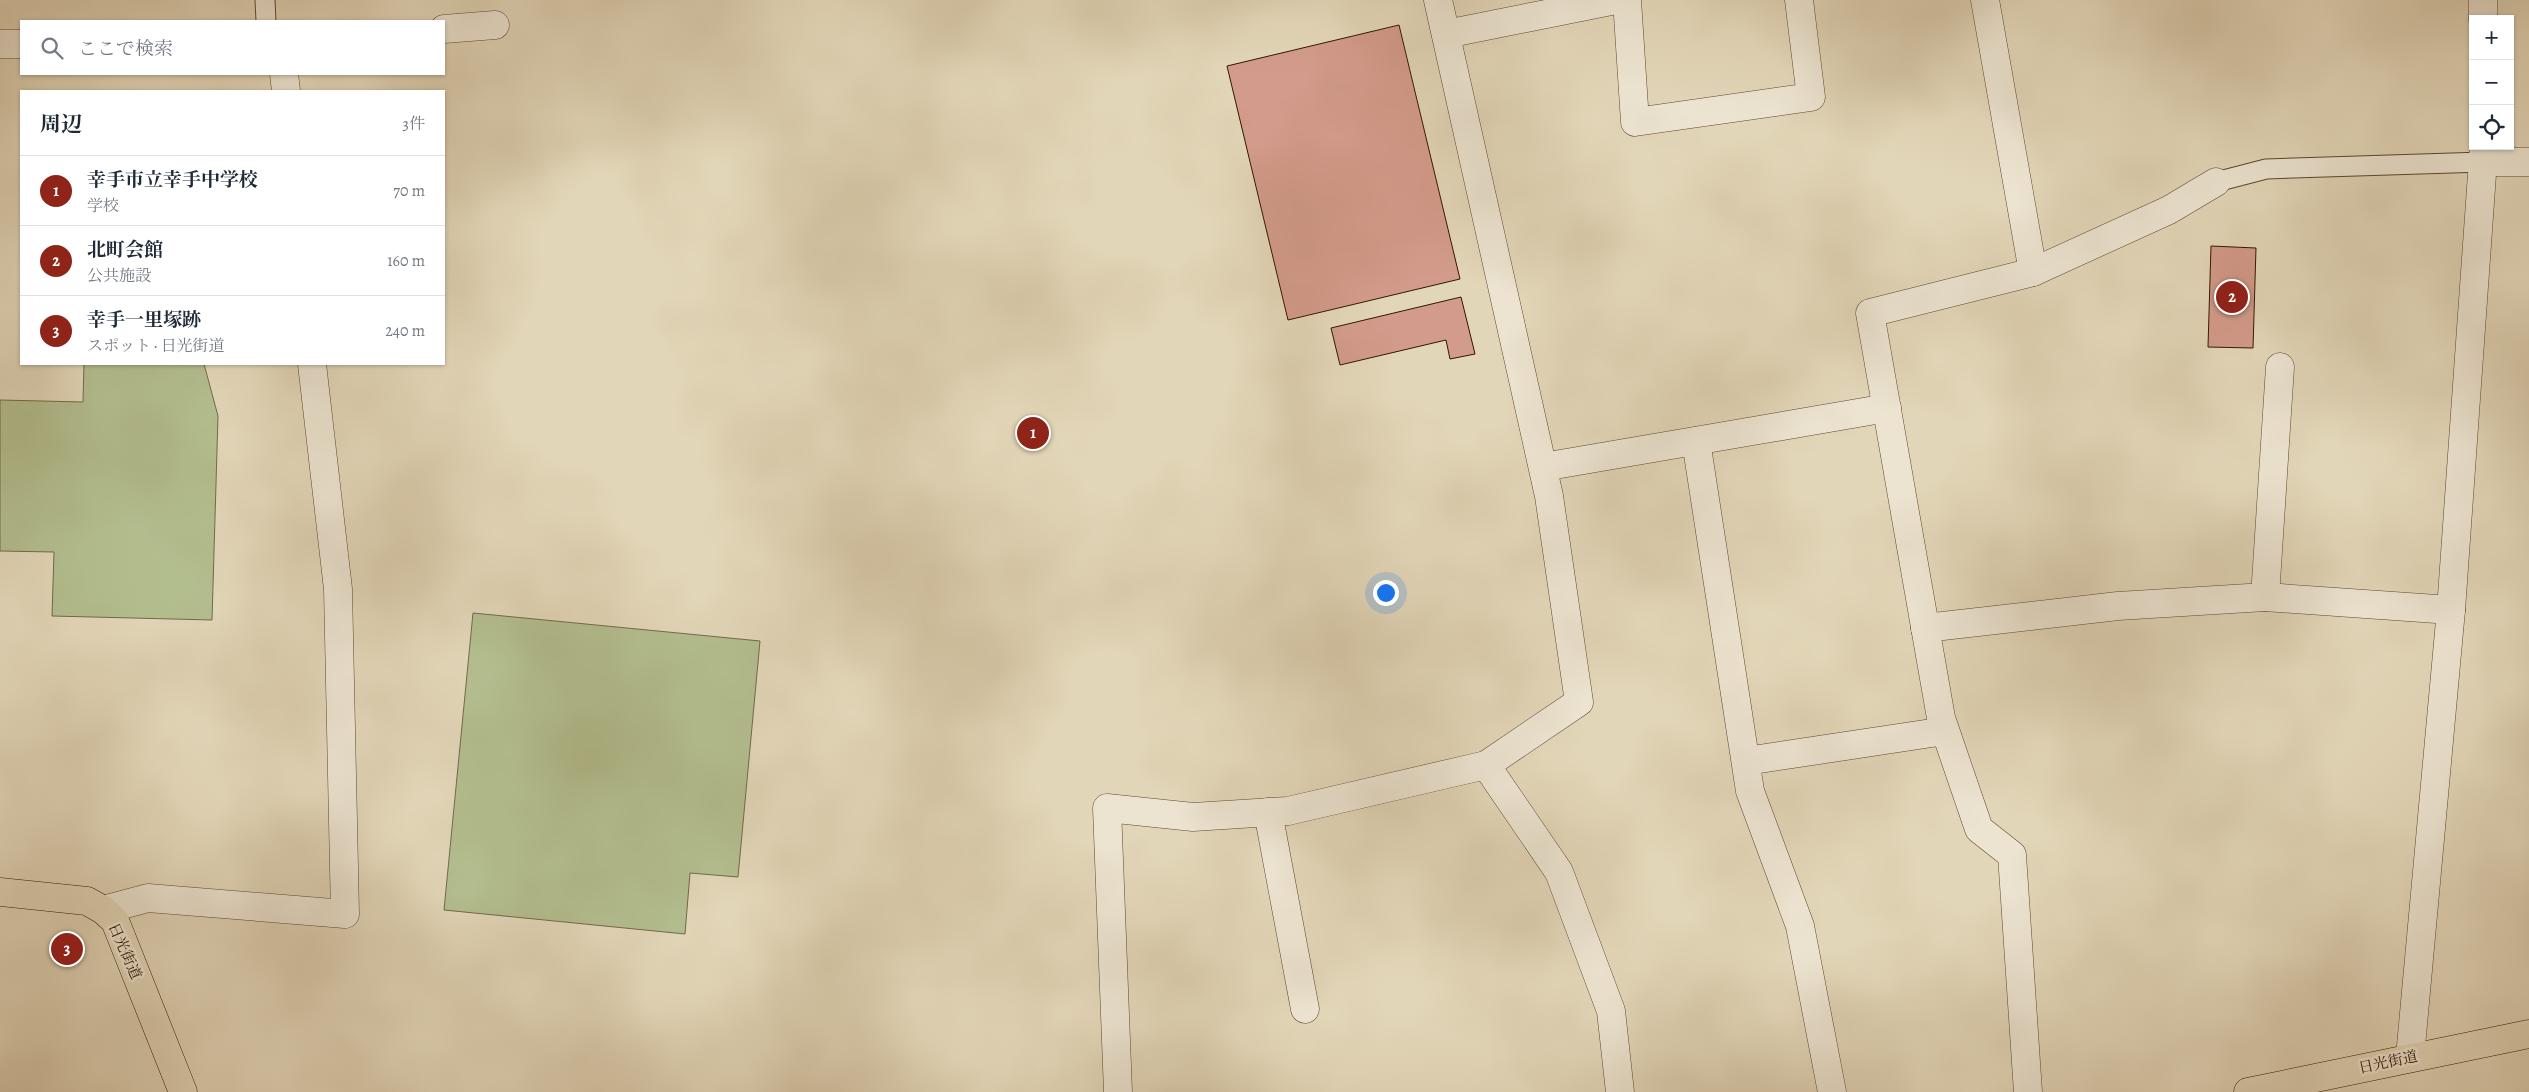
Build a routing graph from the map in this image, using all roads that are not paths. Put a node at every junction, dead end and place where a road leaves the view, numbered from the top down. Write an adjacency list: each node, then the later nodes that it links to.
1 (264, 0): 9 (lane)
2 (1438, 0): 12 (street)
3 (1616, 0): 12 (street)
4 (1627, 0): 5 (street)
5 (1799, 0)
6 (1985, 0): 20 (street)
7 (2483, 0): 8 (street)
8 (2483, 15)
9 (266, 20)
10 (495, 25): 11 (street)
11 (445, 29)
12 (1446, 34): 25 (street)
13 (0, 44): 14 (street)
14 (20, 44)
15 (284, 75): 16 (street)
16 (286, 90)
17 (2484, 154): 18 (street); 19 (lane); 27 (street)
18 (2529, 162)
19 (2216, 182): 20 (street)
20 (2033, 272): 23 (street)
21 (312, 365): 34 (street)
22 (2280, 367): 26 (street)
23 (1887, 408): 24 (street); 28 (street)
24 (1696, 441): 25 (street); 30 (street)
25 (1542, 467): 31 (street)
26 (2265, 597): 27 (street); 28 (street)
27 (2451, 610): 37 (street)
28 (1925, 628): 29 (street)
29 (1945, 731): 30 (street); 42 (street)
30 (1746, 761): 41 (street)
31 (1486, 765): 32 (street); 40 (street)
32 (1268, 812): 35 (street); 39 (street)
33 (0, 892): 34 (main road, 日光街道)
34 (103, 910): 38 (main road, 日光街道)
35 (1305, 1009)
36 (2529, 1034): 37 (main road, 日光街道)
37 (2410, 1058): 43 (main road, 日光街道)
38 (183, 1092)
39 (1118, 1092)
40 (1620, 1092)
41 (1832, 1092)
42 (2028, 1092)
43 (2248, 1092)

